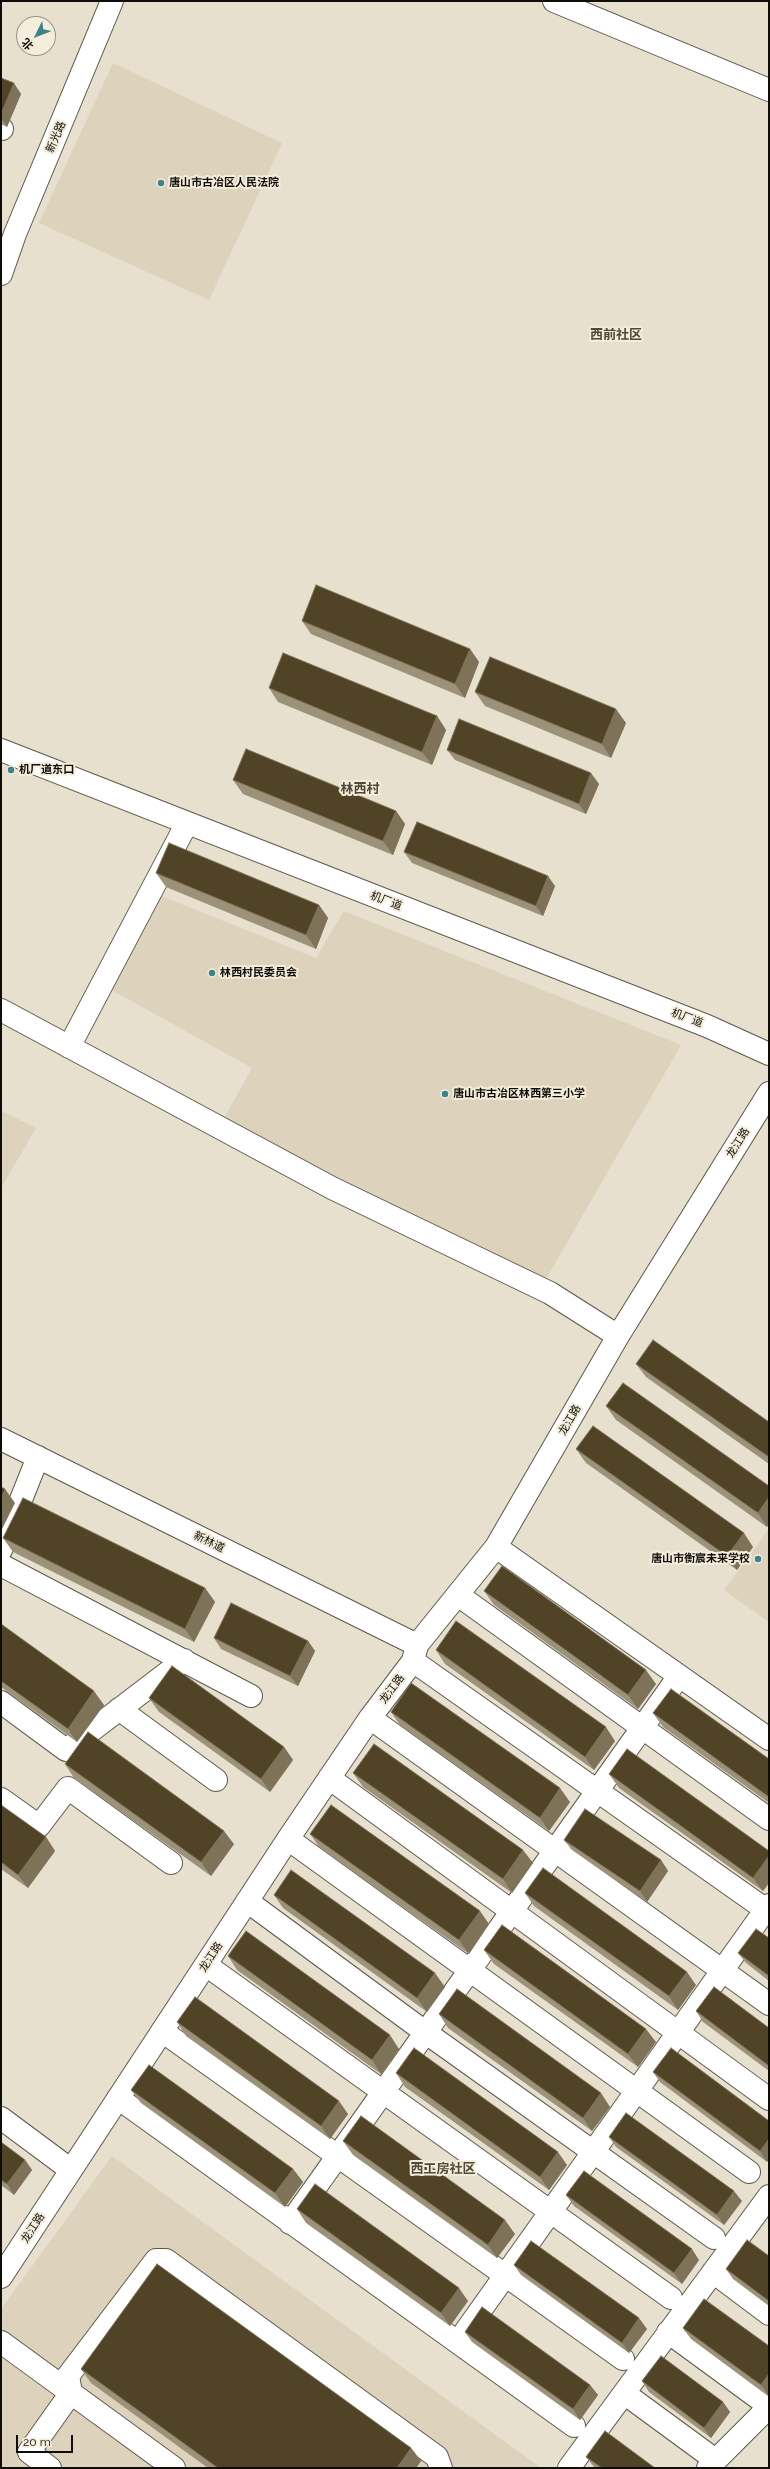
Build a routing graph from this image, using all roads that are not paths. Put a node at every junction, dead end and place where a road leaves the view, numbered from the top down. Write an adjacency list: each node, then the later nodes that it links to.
1 (112, 1): 4 (street, 新光路)
2 (554, 1): 3 (street)
3 (769, 90)
4 (1, 274)
5 (1, 750): 6 (street, 机厂道)
6 (186, 823): 8 (street); 9 (street, 机厂道)
7 (1, 1010): 8 (street)
8 (69, 1047): 11 (street)
9 (769, 1054)
10 (769, 1093): 11 (street, 龙江路)
11 (618, 1336): 14 (street, 龙江路)
12 (1, 1439): 13 (street, 新林道)
13 (38, 1457): 15 (street); 18 (street, 新林道)
14 (496, 1547): 17 (street, 龙江路); 20 (street)
15 (1, 1550)
16 (1, 1565): 19 (street)
17 (458, 1595): 18 (street, 龙江路); 25 (street)
18 (415, 1653): 24 (street, 龙江路); 29 (street, 新林道)
19 (184, 1660): 21 (street); 23 (street)
20 (679, 1676): 25 (street); 26 (street)
21 (251, 1696)
22 (1, 1702): 23 (street)
23 (119, 1709): 28 (street)
24 (370, 1718): 27 (street, 龙江路); 33 (street)
25 (642, 1727): 29 (street); 31 (street)
26 (769, 1739)
27 (329, 1778): 32 (street, 龙江路); 37 (street)
28 (216, 1780)
29 (598, 1790): 33 (street); 36 (street, 新林道)
30 (1, 1799): 34 (street)
31 (769, 1819)
32 (288, 1839): 35 (street, 龙江路); 39 (street)
33 (554, 1850): 37 (street); 40 (street)
34 (171, 1863)
35 (248, 1901): 38 (street, 龙江路); 43 (street)
36 (768, 1909): 40 (street)
37 (512, 1911): 39 (street); 44 (street)
38 (206, 1964): 42 (street, 龙江路); 45 (street)
39 (470, 1970): 43 (street); 46 (street)
40 (722, 1971): 41 (street); 44 (street)
41 (769, 2004)
42 (162, 2031): 47 (street, 龙江路); 51 (street)
43 (425, 2032): 45 (street); 50 (street)
44 (678, 2033): 46 (street); 48 (street)
45 (383, 2091): 51 (street); 55 (street)
46 (637, 2091): 50 (street); 53 (street)
47 (118, 2098): 52 (street, 龙江路); 56 (street)
48 (769, 2099)
49 (1, 2118): 52 (street)
50 (594, 2151): 55 (street); 57 (street)
51 (338, 2156): 56 (street); 59 (street)
52 (71, 2170): 60 (street, 龙江路)
53 (749, 2172)
54 (765, 2208): 58 (street)
55 (551, 2212): 59 (street); 61 (street)
56 (290, 2223): 65 (street)
57 (714, 2238)
58 (713, 2272): 62 (street); 63 (street)
59 (506, 2275): 65 (street); 66 (street)
60 (1, 2277)
61 (671, 2298)
62 (769, 2314)
63 (668, 2332): 68 (street); 69 (street)
64 (1, 2342): 67 (street)
65 (458, 2343): 70 (street)
66 (623, 2359)
67 (71, 2393): 73 (street); 74 (street); 75 (street)
68 (624, 2393): 71 (street); 72 (street)
69 (769, 2407): 71 (street)
70 (574, 2426)
71 (711, 2464)
72 (573, 2466)
73 (50, 2468)
74 (174, 2468)
75 (441, 2468)

